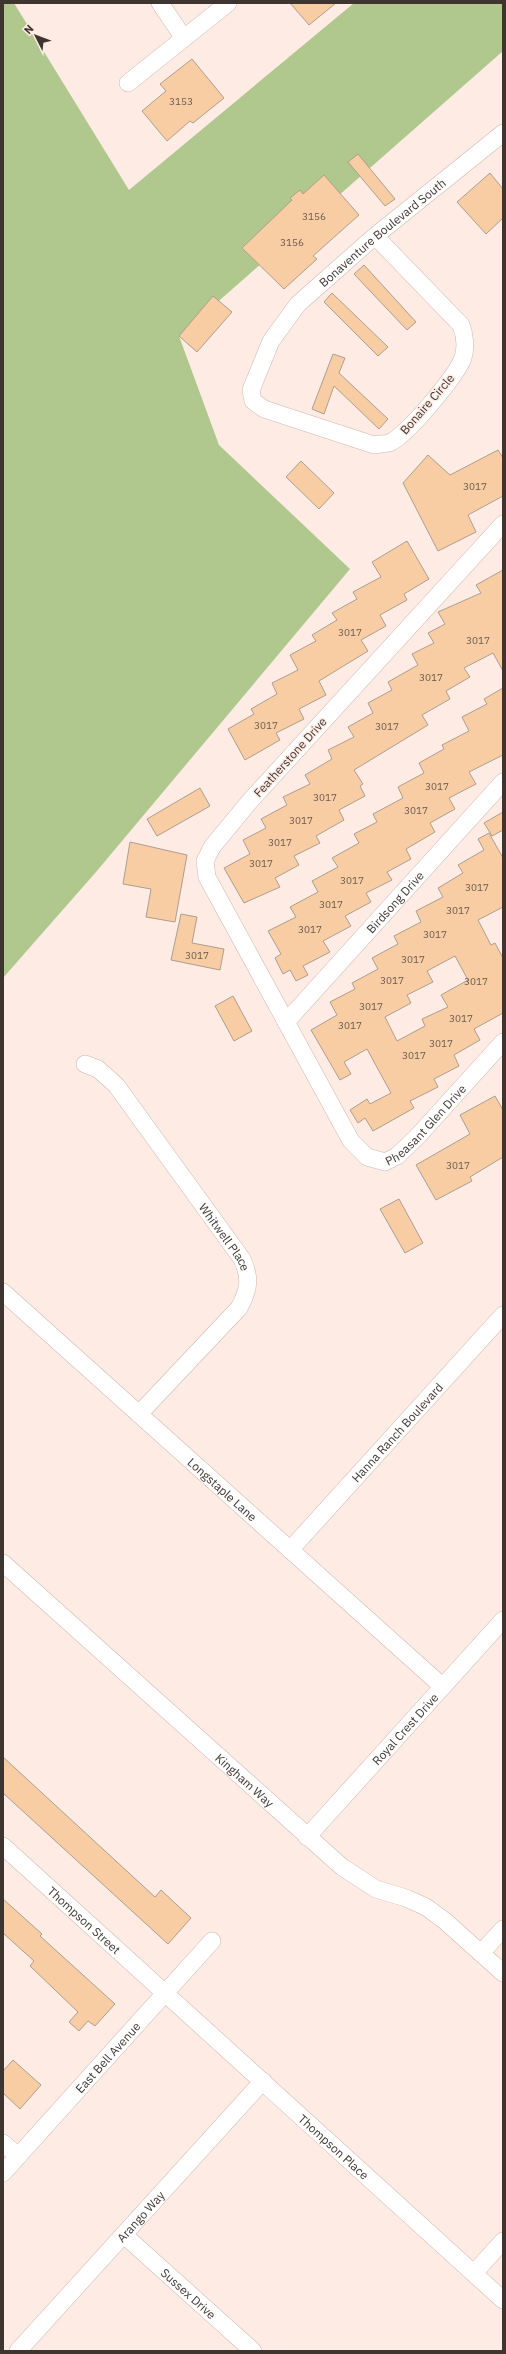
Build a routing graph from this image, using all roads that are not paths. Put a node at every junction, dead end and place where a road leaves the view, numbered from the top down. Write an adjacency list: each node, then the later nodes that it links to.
1 (160, 3): 3 (street)
2 (228, 3): 3 (street)
3 (183, 37): 4 (street)
4 (128, 83)
5 (503, 133): 6 (street, Bonaventure Boulevard South)
6 (375, 236): 7 (street, Bonaventure Boulevard South); 7 (street, Bonaire Circle)
7 (271, 341)
8 (503, 524): 10 (street, Featherstone Drive)
9 (503, 782): 10 (street, Birdsong Drive)
10 (286, 1022): 11 (street, Pheasant Glen Drive)
11 (503, 1042)
12 (85, 1064): 15 (street, Whitwell Place)
13 (3, 1292): 15 (street, Longstaple Lane)
14 (503, 1315): 16 (street, Hanna Ranch Boulevard)
15 (139, 1414): 16 (street, Longstaple Lane)
16 (290, 1550): 19 (street, Longstaple Lane)
17 (3, 1563): 20 (street, Kingham Way)
18 (503, 1620): 19 (street, Royal Crest Drive)
19 (443, 1687): 20 (street, Royal Crest Drive)
20 (307, 1837): 24 (street, Kingham Way)
21 (3, 1846): 26 (street, Thompson Street)
22 (503, 1930): 24 (street)
23 (212, 1941): 26 (street, East Bell Avenue)
24 (481, 1953): 25 (street, Kingham Way)
25 (503, 1973)
26 (166, 1993): 27 (street, Thompson Place); 29 (street, East Bell Avenue)
27 (263, 2081): 31 (street, Arango Way); 33 (street, Thompson Place)
28 (3, 2143): 29 (street)
29 (18, 2156): 30 (street, East Bell Avenue)
30 (3, 2173)
31 (124, 2235): 35 (street, Arango Way); 36 (street, Sussex Drive)
32 (503, 2240): 33 (street)
33 (474, 2273): 34 (street, Thompson Place)
34 (503, 2300)
35 (18, 2351)
36 (253, 2351)

